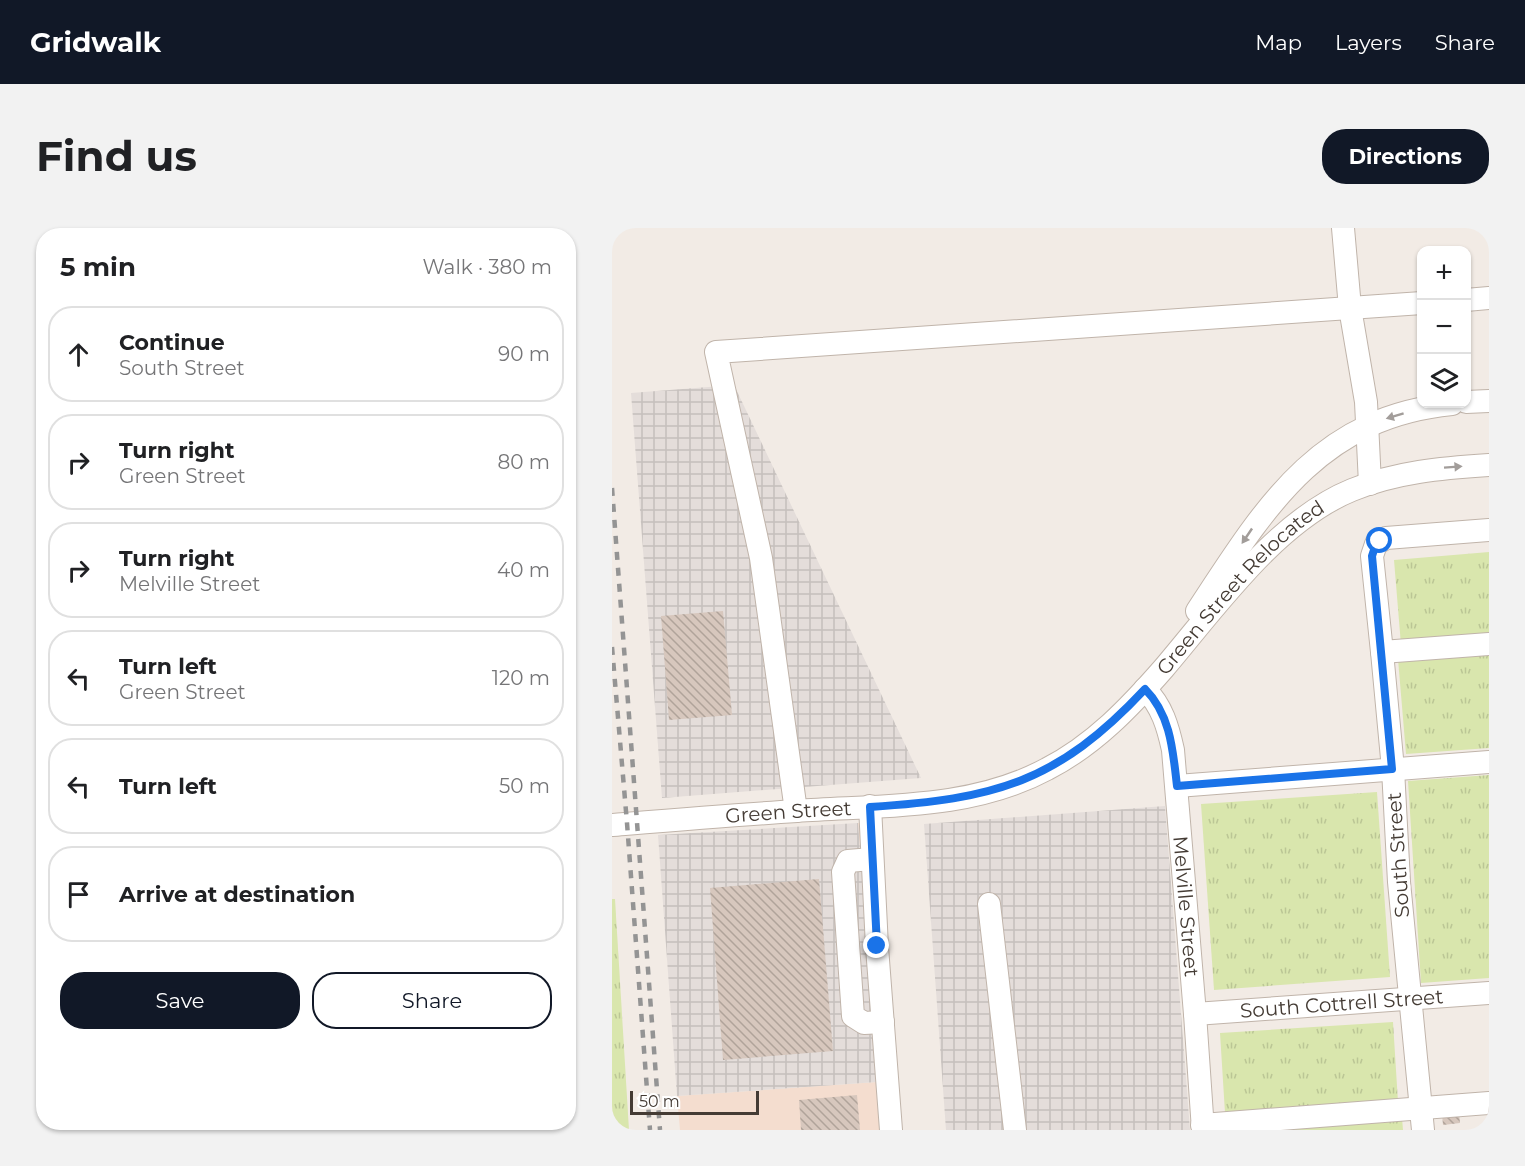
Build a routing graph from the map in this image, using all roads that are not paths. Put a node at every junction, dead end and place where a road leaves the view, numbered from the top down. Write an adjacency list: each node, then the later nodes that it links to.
1 (1343, 228): 5 (street)
2 (1489, 298): 3 (street)
3 (1471, 300)
4 (1417, 303): 5 (street)
5 (1350, 308): 9 (street); 20 (street)
6 (1489, 400): 7 (street)
7 (1471, 402)
8 (1430, 408): 9 (street, Green Street Relocated, one-way to 9)
9 (1367, 425): 11 (street); 15 (street, Green Street Relocated, one-way to 15)
10 (1489, 465): 11 (street, Green Street Relocated, one-way to 10)
11 (1370, 484): 15 (street, Green Street Relocated)
12 (1489, 530): 14 (street, South Street)
13 (1489, 644): 14 (street)
14 (1382, 652): 17 (street, South Street)
15 (1145, 689): 18 (street, Melville Street); 19 (street, Green Street)
16 (1489, 762): 17 (street)
17 (1392, 769): 18 (street); 25 (street, South Street)
18 (1177, 786): 26 (street, Melville Street)
19 (870, 807): 20 (street, Green Street); 22 (street)
20 (796, 811): 21 (street, Green Street)
21 (612, 825)
22 (872, 859): 27 (street); 27 (street)
23 (989, 904): 32 (street)
24 (1489, 993): 25 (street, South Cottrell Street)
25 (1410, 999): 26 (street, South Cottrell Street); 29 (street, South Street)
26 (1195, 1014): 30 (street, Melville Street)
27 (883, 1022): 31 (street)
28 (1489, 1103): 29 (street)
29 (1422, 1119): 30 (street)
30 (1203, 1128)
31 (891, 1130)
32 (1014, 1130)

